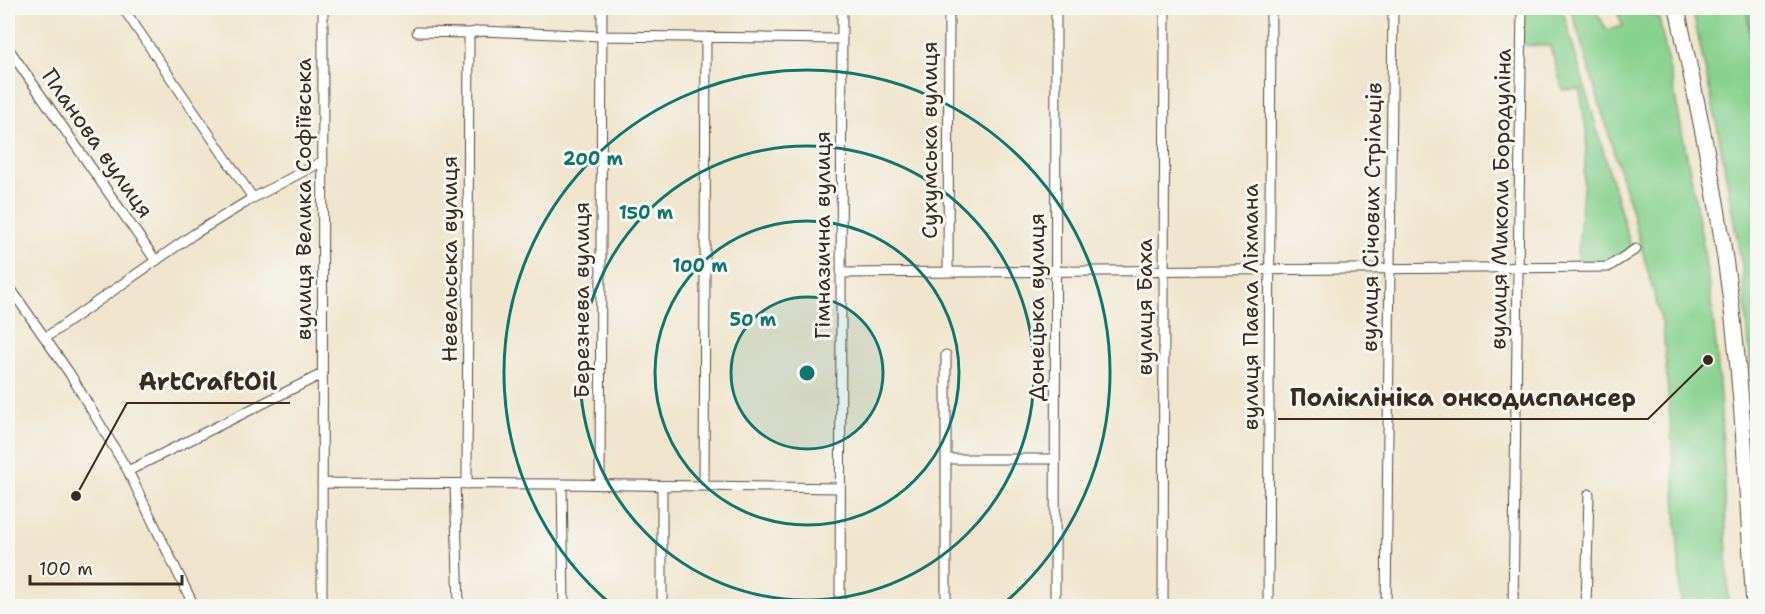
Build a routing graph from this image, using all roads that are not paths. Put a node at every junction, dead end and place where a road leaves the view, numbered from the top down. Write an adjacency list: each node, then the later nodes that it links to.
1 (123, 8): 19 (street)
2 (323, 8): 18 (street, вулиця Велика Софіївська)
3 (602, 8): 14 (street, Березнева вулиця)
4 (842, 8): 16 (street, Гімназична вулиця)
5 (949, 8): 26 (street, Сухумська вулиця)
6 (1056, 8): 27 (street, Донецька вулиця)
7 (1165, 8): 25 (street, вулиця Баха)
8 (1271, 8): 24 (street, вулиця Павла Ліхмана)
9 (1393, 8): 23 (street, вулиця Січових Стрільців)
10 (1522, 8): 22 (street, вулиця Миколи Бородуліна)
11 (1677, 8): 58 (main road)
12 (417, 32): 13 (street)
13 (469, 33): 14 (street); 38 (street, Невельська вулиця)
14 (602, 36): 15 (street); 40 (street, Березнева вулиця)
15 (706, 37): 16 (street); 42 (street)
16 (842, 39): 28 (street, Гімназична вулиця)
17 (8, 48): 21 (street, Планова вулиця)
18 (323, 160): 19 (street); 32 (street, вулиця Велика Софіївська)
19 (253, 198): 21 (street)
20 (1636, 249): 22 (street)
21 (156, 261): 30 (street)
22 (1519, 268): 23 (street); 56 (street, вулиця Миколи Бородуліна)
23 (1390, 269): 24 (street); 55 (street, вулиця Січових Стрільців)
24 (1270, 270): 25 (street); 54 (street, вулиця Павла Ліхмана)
25 (1164, 271): 27 (street); 53 (street, вулиця Баха)
26 (948, 272): 27 (street); 28 (street)
27 (1056, 272): 34 (street, Донецька вулиця)
28 (841, 273): 43 (street, Гімназична вулиця)
29 (8, 285): 30 (street)
30 (45, 338): 35 (street)
31 (946, 355): 33 (street)
32 (322, 374): 35 (street); 36 (street, вулиця Велика Софіївська)
33 (946, 459): 34 (street); 51 (street)
34 (1055, 459): 52 (street, Донецька вулиця)
35 (128, 471): 46 (street)
36 (322, 483): 37 (street); 45 (street, вулиця Велика Софіївська)
37 (455, 484): 38 (street); 47 (street)
38 (468, 484): 39 (street)
39 (562, 484): 40 (street); 48 (street)
40 (600, 485): 41 (street)
41 (662, 486): 42 (street); 49 (street)
42 (704, 486): 43 (street)
43 (840, 488): 50 (street, Гімназична вулиця)
44 (1590, 494): 57 (street)
45 (319, 605)
46 (194, 606)
47 (459, 606)
48 (564, 606)
49 (662, 606)
50 (840, 606)
51 (946, 606)
52 (1055, 606)
53 (1163, 606)
54 (1268, 606)
55 (1386, 606)
56 (1513, 606)
57 (1586, 606)
58 (1754, 606)

